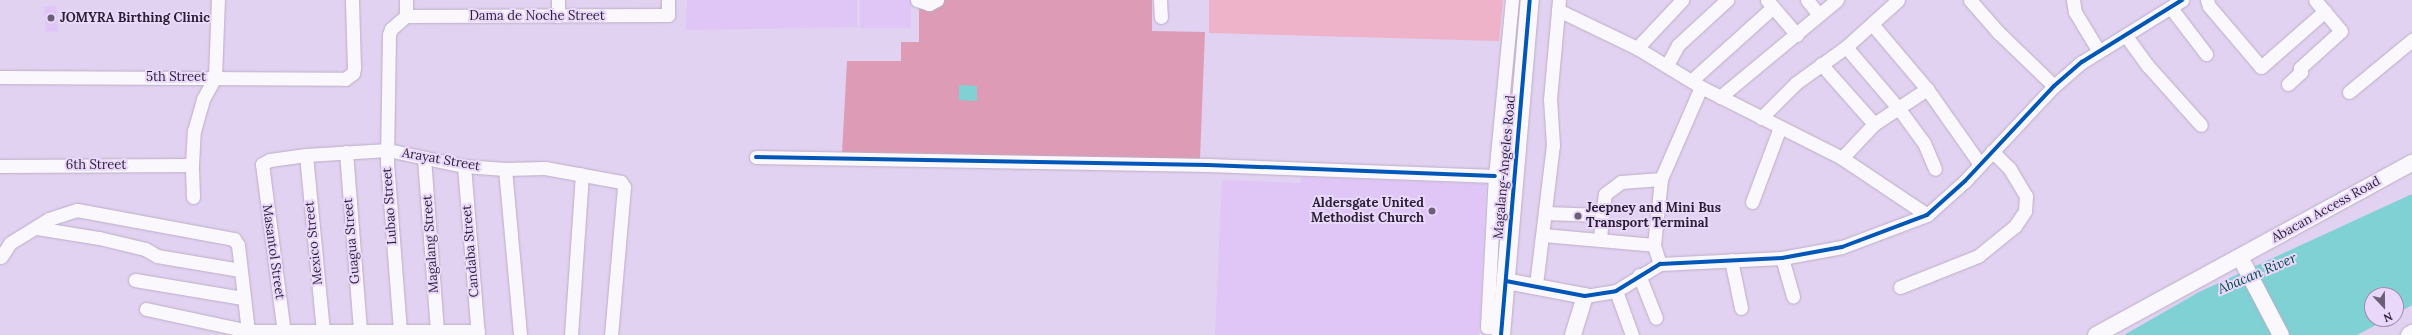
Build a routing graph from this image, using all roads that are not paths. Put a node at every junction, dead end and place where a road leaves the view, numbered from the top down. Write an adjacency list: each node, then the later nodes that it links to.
1 (218, 0): 41 (street)
2 (352, 0): 41 (street, 5th Street)
3 (406, 0): 27 (street)
4 (558, 0): 28 (street)
5 (668, 0): 28 (street, Dama de Noche Street)
6 (917, 0): 7 (street)
7 (937, 0)
8 (1160, 0): 29 (street)
9 (1512, 0): 25 (street)
10 (1682, 0): 35 (street)
11 (1727, 0): 39 (street)
12 (1806, 0): 26 (street)
13 (1836, 0): 26 (street)
14 (1898, 0): 30 (street)
15 (1970, 0): 44 (street)
16 (2073, 0): 36 (street)
17 (2182, 0): 23 (street)
18 (2207, 0): 24 (street)
19 (2315, 0): 24 (street)
20 (1770, 4): 31 (street); 42 (street)
21 (1558, 5): 35 (street); 73 (street)
22 (1530, 6): 25 (street); 88 (main road, Magalang-Angeles Road)
23 (2171, 8): 32 (street); 37 (street)
24 (2325, 11): 43 (street)
25 (1510, 13): 69 (street)
26 (1819, 15): 31 (street)
27 (406, 16): 28 (street, Dama de Noche Street); 53 (street, Lubao Street)
28 (558, 16)
29 (1161, 18)
30 (1872, 24): 34 (street); 45 (street)
31 (1797, 35): 47 (street)
32 (2126, 36): 36 (street); 51 (street)
33 (2412, 40): 46 (street)
34 (1846, 46): 38 (street); 48 (street)
35 (1637, 48): 39 (street)
36 (2098, 50): 44 (street)
37 (2206, 54)
38 (1821, 64): 49 (street); 50 (street)
39 (1667, 65): 42 (street)
40 (0, 77): 41 (street, 5th Street)
41 (216, 77): 62 (street)
42 (1696, 84): 47 (street); 70 (street)
43 (2288, 84)
44 (2054, 86): 54 (street)
45 (1927, 89): 48 (street); 61 (street)
46 (2349, 92)
47 (1720, 97): 49 (street)
48 (1899, 109): 50 (street); 66 (street)
49 (1761, 118): 52 (street)
50 (1874, 124): 59 (street)
51 (2201, 125)
52 (1780, 127): 59 (street); 72 (street)
53 (388, 150): 55 (street, Arayat Street); 58 (street, Arayat Street); 98 (street, Lubao Street)
54 (1992, 151): 61 (street); 90 (street)
55 (346, 152): 56 (street, Arayat Street); 102 (street, Guagua Street)
56 (306, 155): 67 (street, Arayat Street); 101 (street, Mexico Street)
57 (756, 157): 69 (street)
58 (424, 158): 64 (street, Arayat Street); 99 (street, Magalang Street)
59 (1842, 158): 75 (street)
60 (2412, 163): 83 (street, Abacan Access Road)
61 (1980, 164): 75 (street)
62 (192, 165): 63 (street, 6th Street); 71 (street)
63 (0, 166)
64 (464, 166): 65 (street, Arayat Street); 105 (street, Candaba Street)
65 (505, 169): 68 (street, Arayat Street); 107 (street)
66 (1935, 169)
67 (261, 170): 104 (street, Masantol Street)
68 (582, 174): 108 (street); 109 (street, Arayat Street)
69 (1494, 176): 103 (street)
70 (1661, 179): 74 (street); 79 (street)
71 (194, 197)
72 (1752, 202)
73 (1545, 213): 74 (street); 77 (street)
74 (1602, 215): 78 (street)
75 (1927, 215): 81 (street)
76 (37, 228): 80 (street); 85 (street); 85 (street)
77 (1543, 235): 78 (street); 89 (street)
78 (1600, 239): 79 (street)
79 (1654, 245): 84 (street)
80 (1, 257)
81 (1782, 258): 82 (street); 93 (street)
82 (1731, 260): 84 (street); 95 (street)
83 (2241, 260): 112 (street, Abacan Access Road); 113 (street)
84 (1660, 264): 86 (street)
85 (240, 270): 94 (street)
86 (1639, 275): 91 (street); 97 (street)
87 (136, 280): 94 (street)
88 (1506, 281): 89 (street); 103 (main road, Magalang-Angeles Road)
89 (1536, 285): 92 (street)
90 (1900, 287)
91 (1616, 291): 92 (street); 111 (street)
92 (1585, 296): 110 (street)
93 (1793, 296)
94 (243, 298): 100 (street)
95 (1741, 308)
96 (146, 309): 100 (street)
97 (1656, 318)
98 (400, 330): 99 (street); 102 (street)
99 (437, 330): 105 (street)
100 (248, 331): 104 (street)
101 (323, 331): 102 (street); 104 (street)
102 (360, 331)
103 (1501, 332)
104 (284, 333)
105 (478, 333)
106 (2412, 333): 114 (street)
107 (520, 335)
108 (571, 335)
109 (612, 335)
110 (1573, 335)
111 (1632, 335)
112 (2096, 335)
113 (2281, 335)
114 (2409, 335)

